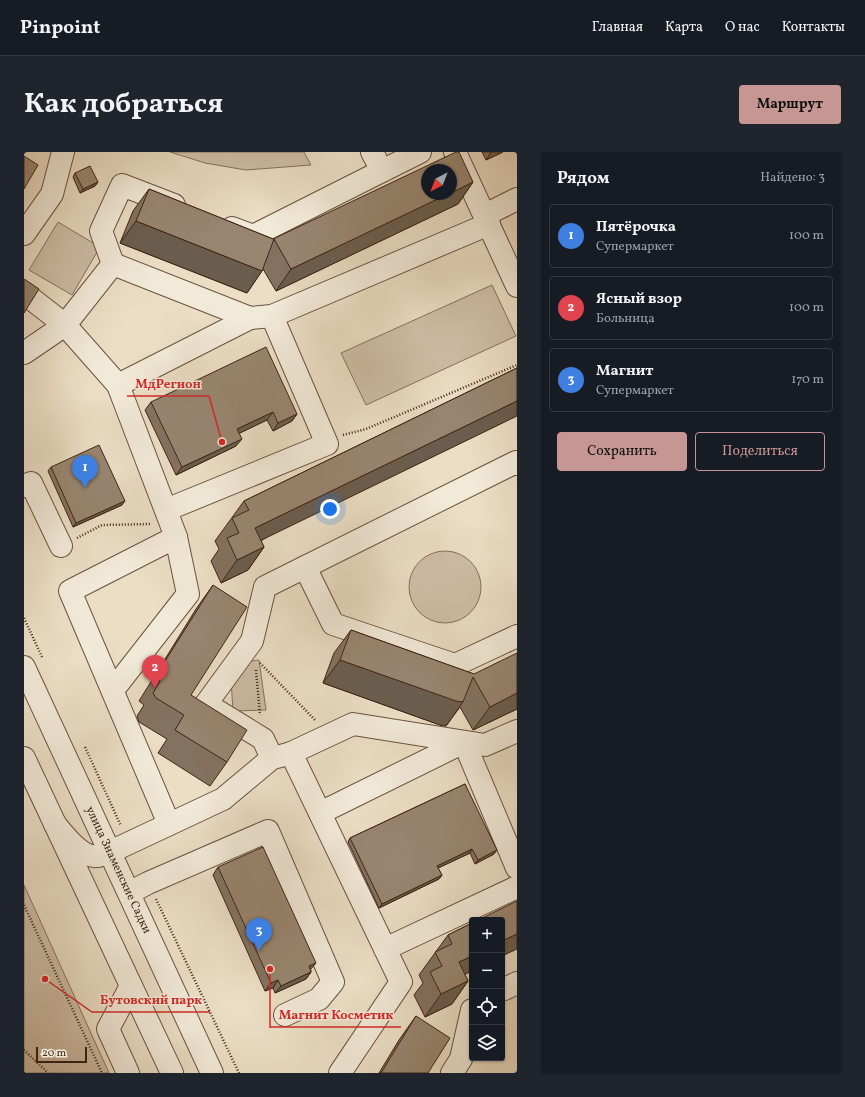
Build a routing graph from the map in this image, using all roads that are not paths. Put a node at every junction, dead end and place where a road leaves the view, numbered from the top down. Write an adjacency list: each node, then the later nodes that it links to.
1 (63, 152): 9 (street)
2 (420, 152): 4 (street)
3 (455, 152): 7 (street)
4 (377, 162): 8 (street)
5 (517, 199): 7 (street)
6 (195, 213): 10 (street)
7 (487, 219): 11 (street); 13 (street)
8 (217, 222)
9 (24, 234)
10 (113, 264): 14 (street); 15 (street)
11 (517, 286)
12 (24, 293): 15 (street)
13 (272, 316): 14 (street); 20 (street)
14 (250, 318): 17 (street)
15 (66, 325): 16 (street); 17 (street)
16 (24, 353)
17 (118, 385): 20 (street)
18 (517, 464): 22 (street)
19 (24, 486): 21 (street)
20 (171, 523): 25 (street); 25 (street)
21 (61, 546)
22 (305, 567): 23 (street); 28 (street)
23 (517, 636)
24 (24, 667): 33 (street, улица Знаменские Садки)
25 (113, 690): 32 (street)
26 (517, 730): 27 (street)
27 (464, 742): 28 (street); 30 (street); 34 (street)
28 (275, 750): 30 (street); 32 (street)
29 (24, 758): 31 (street)
30 (320, 813): 37 (street)
31 (54, 824): 33 (street); 39 (street)
32 (169, 824): 33 (street)
33 (110, 852): 36 (street, улица Знаменские Садки)
34 (517, 868)
35 (517, 887): 37 (street)
36 (129, 893): 41 (street); 45 (street, улица Знаменские Садки)
37 (385, 949): 46 (street)
38 (517, 984): 40 (street)
39 (131, 986): 43 (street); 44 (street)
40 (504, 989)
41 (285, 1015)
42 (469, 1023): 47 (street)
43 (128, 1073)
44 (172, 1073)
45 (212, 1073)
46 (340, 1073)
47 (452, 1073)

